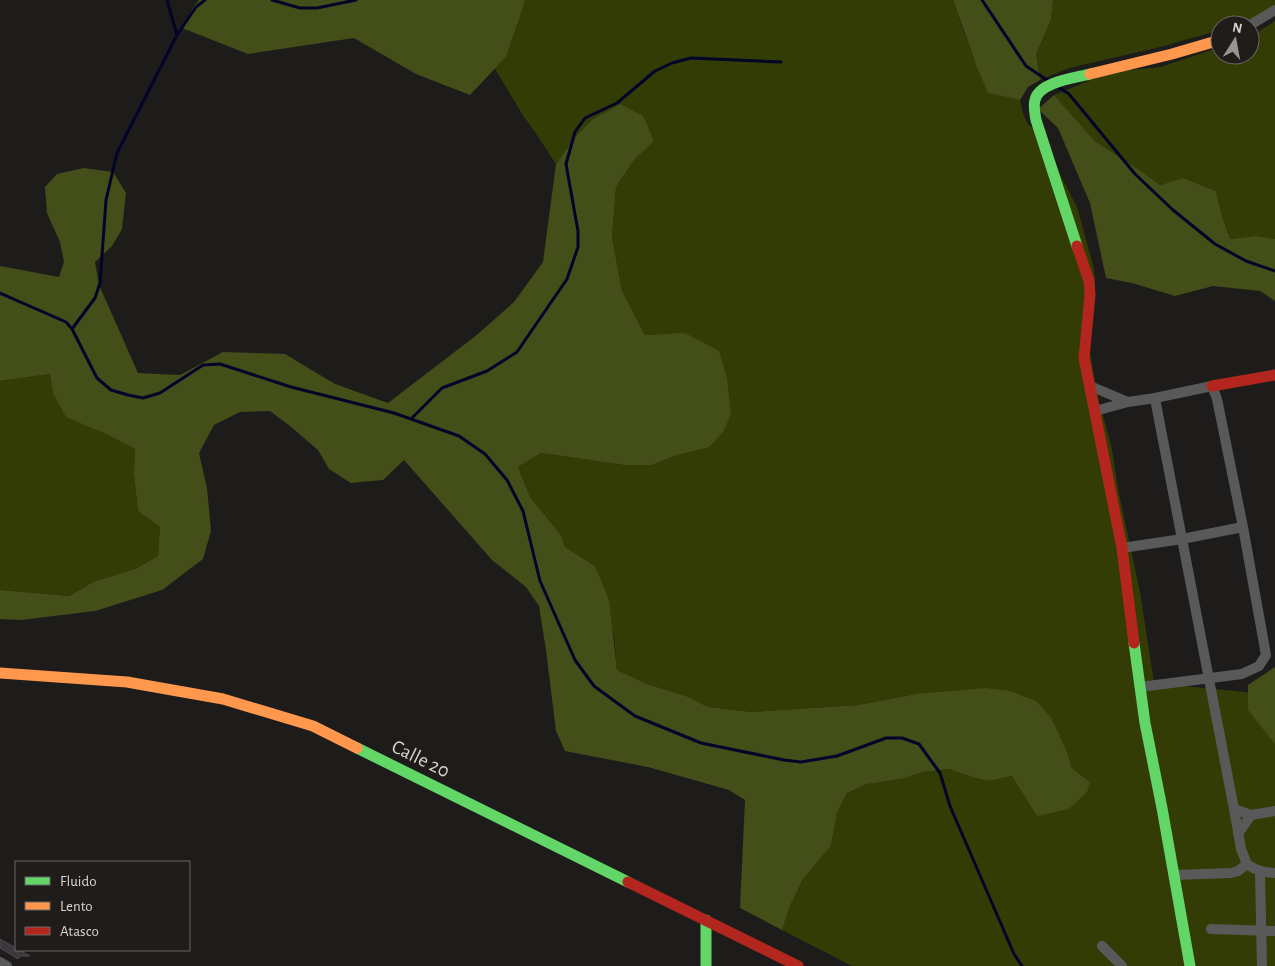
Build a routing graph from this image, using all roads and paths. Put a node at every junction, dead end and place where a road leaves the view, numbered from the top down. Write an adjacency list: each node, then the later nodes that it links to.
1 (1275, 10): 2 (street)
2 (1260, 19)
3 (1210, 43): 5 (street)
4 (1275, 375): 6 (street)
5 (1090, 386): 8 (street); 9 (street)
6 (1212, 386): 7 (street); 10 (street)
7 (1154, 398): 8 (street); 11 (street)
8 (1128, 402): 9 (street)
9 (1095, 412): 12 (street)
10 (1243, 527): 11 (street); 14 (street)
11 (1182, 539): 12 (street); 14 (street)
12 (1122, 548): 15 (street)
13 (0, 673): 24 (street, Calle 20)
14 (1209, 678): 15 (street); 16 (street)
15 (1140, 687): 23 (street)
16 (1234, 809): 18 (street); 19 (street)
17 (1275, 811): 18 (street)
18 (1251, 816): 19 (street)
19 (1238, 834): 20 (street)
20 (1247, 864): 21 (street); 23 (street)
21 (1260, 872): 22 (street); 26 (street)
22 (1275, 873)
23 (1174, 875): 34 (street)
24 (706, 920): 31 (street); 32 (street, Calle 20)
25 (1211, 929): 26 (street)
26 (1262, 930): 27 (street); 35 (street)
27 (1275, 931)
28 (1102, 946): 33 (street)
29 (0, 962): 30 (street)
30 (7, 966)
31 (706, 966)
32 (798, 966)
33 (1122, 966)
34 (1190, 966)
35 (1262, 966)

